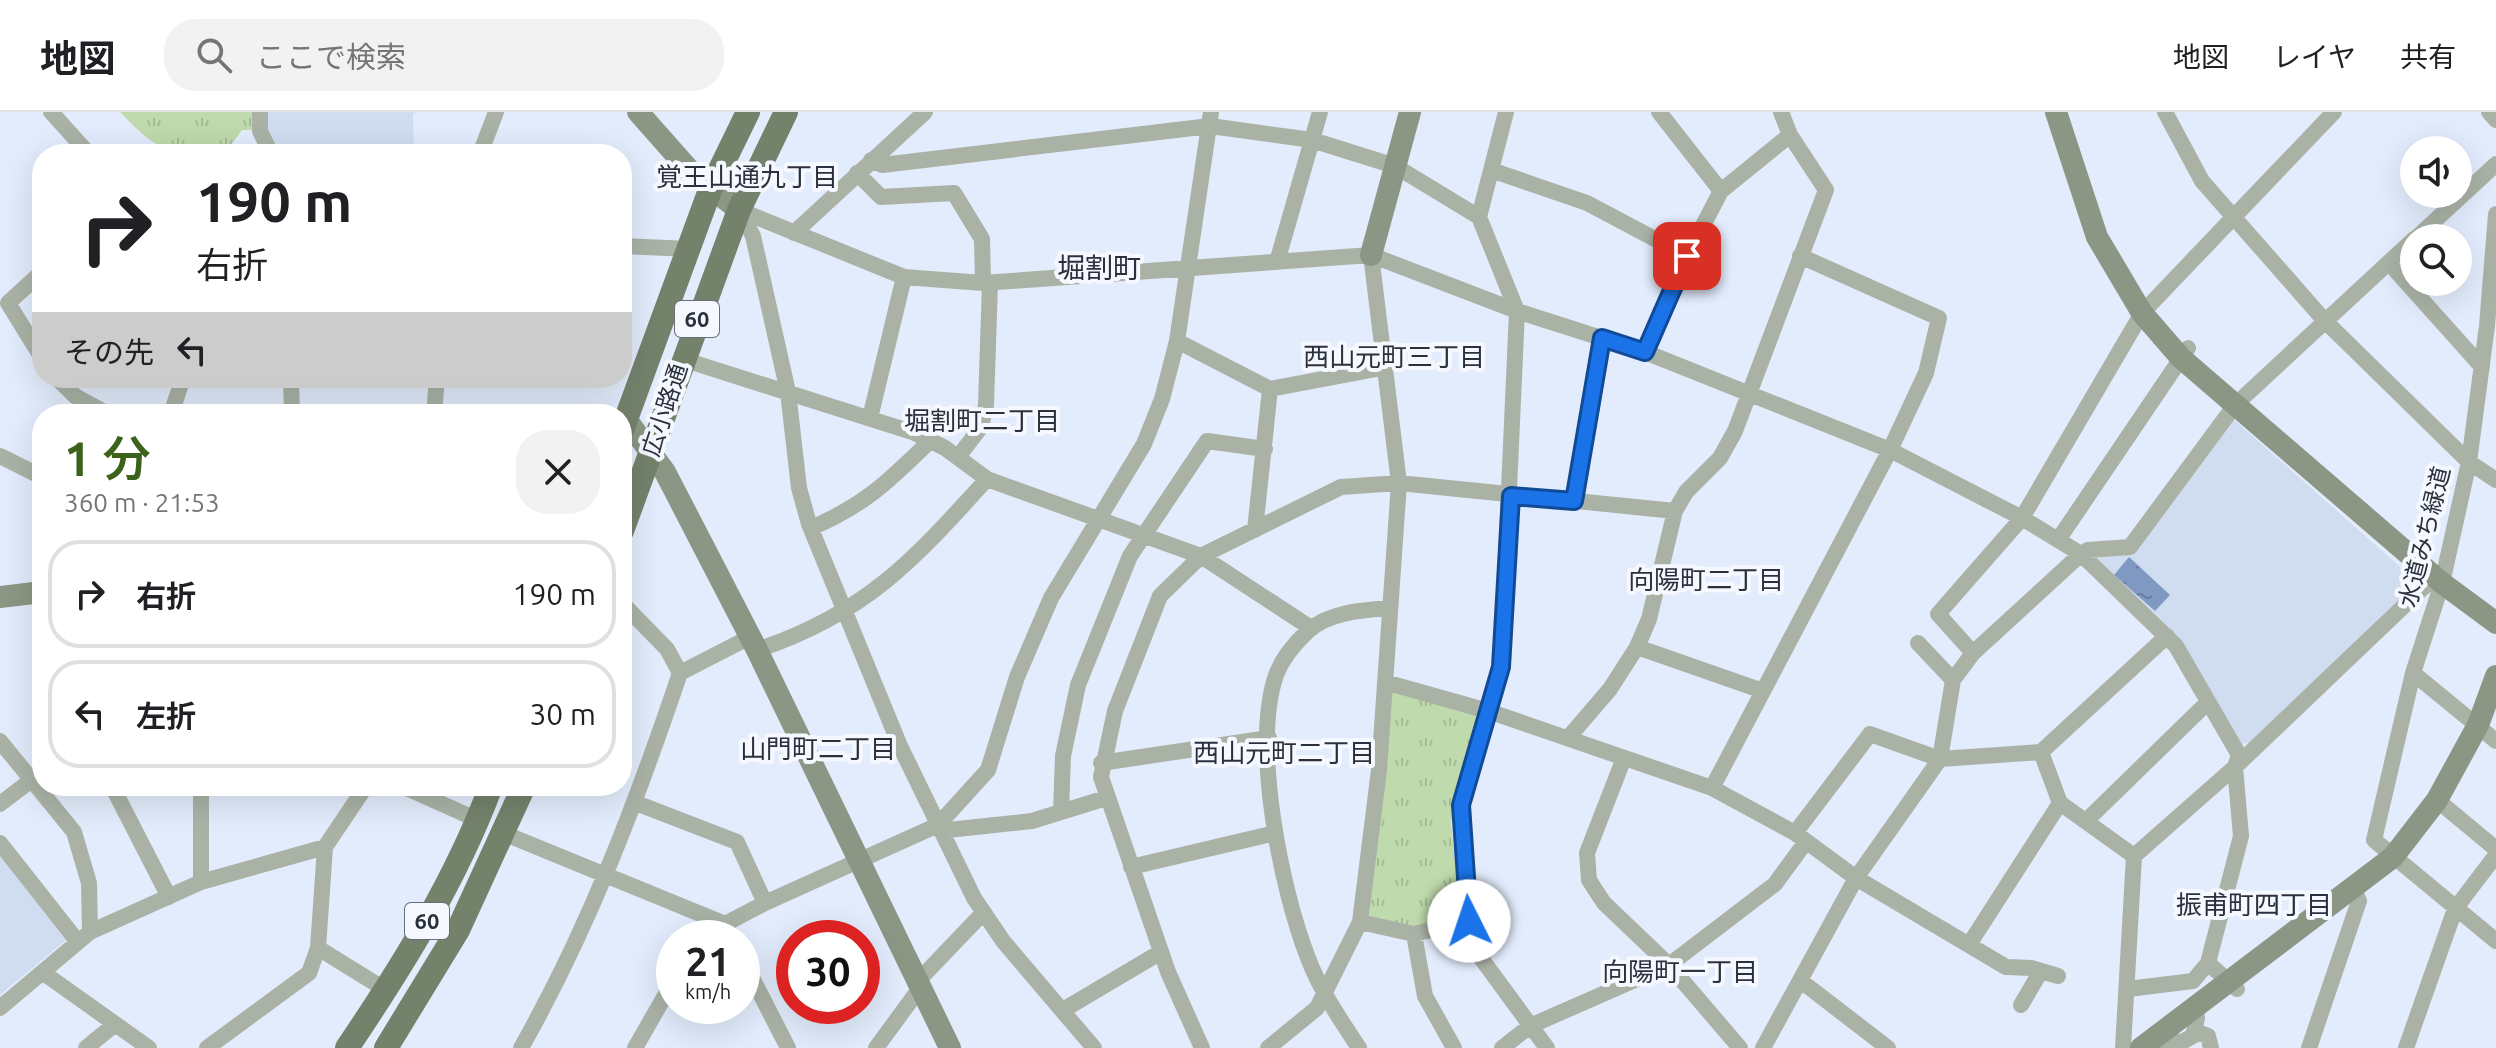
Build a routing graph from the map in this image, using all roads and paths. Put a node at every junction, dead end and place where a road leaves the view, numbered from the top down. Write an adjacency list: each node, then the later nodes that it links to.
1 (51, 112): 21 (street)
2 (260, 112): 22 (street)
3 (496, 112): 23 (street)
4 (638, 112): 29 (street)
5 (748, 112): 29 (main road, 広小路通 / 60)
6 (786, 112): 31 (main road, 広小路通 / 60)
7 (925, 112): 24 (street)
8 (1320, 112): 20 (street)
9 (1410, 112): 26 (street)
10 (1506, 112): 27 (street)
11 (1659, 112): 30 (street)
12 (1781, 112): 19 (street)
13 (2056, 112): 50 (street)
14 (2165, 112): 33 (street)
15 (2334, 112): 33 (street)
16 (2489, 112): 18 (street)
17 (1211, 119): 20 (street); 24 (street); 45 (street)
18 (2496, 120)
19 (1790, 135): 30 (street); 42 (street)
20 (1312, 140): 26 (street); 43 (street)
21 (80, 144)
22 (266, 144)
23 (484, 144)
24 (871, 160): 28 (street)
25 (2496, 164): 35 (street)
26 (1395, 166): 34 (street); 40 (street)
27 (1491, 170): 34 (street); 41 (street)
28 (857, 173): 36 (street); 48 (street)
29 (710, 190): 31 (street); 38 (main road, 広小路通 / 60)
30 (1721, 191): 41 (street)
31 (739, 210): 36 (street); 58 (main road, 広小路通 / 60); 63 (street)
32 (2496, 214): 52 (street, 水道みち緑道)
33 (2235, 216): 50 (street); 51 (street)
34 (1479, 217): 49 (street)
35 (2431, 224)
36 (794, 233): 46 (street)
37 (632, 246): 38 (street)
38 (690, 249): 66 (main road, 広小路通 / 60)
39 (2400, 253): 44 (street)
40 (1371, 255): 43 (street); 49 (street); 59 (street)
41 (1687, 256): 56 (street)
42 (1800, 256): 64 (street); 72 (street)
43 (1277, 262): 45 (street)
44 (2389, 263): 51 (street); 60 (street)
45 (1190, 268): 48 (street); 54 (street)
46 (904, 277): 48 (street); 68 (street)
47 (32, 281): 55 (street)
48 (987, 283): 75 (street)
49 (1517, 311): 53 (street); 81 (street)
50 (2142, 313): 57 (street); 85 (street)
51 (2324, 320): 67 (street); 76 (street)
52 (2491, 329): 60 (street, 水道みち緑道)
53 (1602, 338): 56 (street); 82 (street)
54 (1177, 341): 62 (street); 86 (street)
55 (32, 342)
56 (1645, 352): 64 (street)
57 (2184, 353): 67 (street); 90 (street)
58 (682, 359): 63 (street); 73 (main road, 広小路通 / 60)
59 (1387, 367): 62 (street); 80 (street)
60 (2482, 367): 76 (street, 水道みち緑道)
61 (67, 388): 65 (street)
62 (1270, 389): 71 (street)
63 (788, 392): 68 (street); 87 (street)
64 (1748, 392): 72 (street); 84 (street)
65 (90, 404)
66 (630, 404)
67 (2235, 405): 91 (street); 93 (street)
68 (870, 418): 70 (street)
69 (632, 432): 73 (street)
70 (930, 441): 75 (street); 87 (street)
71 (1265, 449): 88 (street); 89 (street)
72 (1890, 450): 85 (street); 111 (street)
73 (651, 453): 83 (main road, 広小路通 / 60); 103 (street)
74 (0, 456): 77 (street)
75 (958, 457): 78 (street)
76 (2469, 462): 79 (street); 93 (street, 水道みち緑道)
77 (32, 472)
78 (987, 479): 86 (street); 97 (street)
79 (2496, 480)
80 (1399, 483): 81 (street); 88 (street); 96 (street)
81 (1511, 496): 82 (street); 113 (street)
82 (1574, 501): 84 (street)
83 (632, 504)
84 (1675, 511): 104 (street)
85 (2022, 518): 90 (street); 105 (street)
86 (1098, 519): 89 (street); 142 (street)
87 (811, 528): 97 (street)
88 (1255, 530): 92 (street)
89 (1144, 535): 92 (street); 139 (street)
90 (2058, 540): 91 (street)
91 (2081, 554): 101 (street); 105 (street)
92 (1201, 556): 100 (street); 122 (street)
93 (2442, 583): 99 (street); 107 (street, 水道みち緑道); 123 (street)
94 (32, 593): 95 (street)
95 (0, 597)
96 (1389, 608): 100 (street); 110 (street)
97 (847, 612): 103 (street); 142 (street)
98 (632, 613): 106 (street)
99 (2496, 623)
100 (1311, 628): 115 (street)
101 (2167, 636): 112 (street); 119 (street)
102 (1918, 643): 109 (street)
103 (753, 644): 106 (street); 152 (street)
104 (1637, 647): 111 (street); 116 (street)
105 (1973, 653): 109 (street)
106 (680, 673): 136 (street)
107 (2413, 673): 114 (street); 151 (street, 水道みち緑道)
108 (2496, 676): 114 (street)
109 (1953, 680): 121 (street)
110 (1385, 682): 113 (street); 165 (street)
111 (1763, 691): 126 (street)
112 (2207, 703): 123 (street); 141 (street)
113 (1488, 711): 116 (street); 164 (street)
114 (2478, 725): 118 (street); 135 (street)
115 (1269, 738): 122 (street); 143 (street)
116 (1568, 738): 120 (street)
117 (0, 741): 124 (street)
118 (2496, 741)
119 (2041, 752): 121 (street); 137 (street)
120 (1624, 758): 126 (street); 173 (street)
121 (1940, 759): 145 (street); 155 (street)
122 (1101, 763): 134 (street)
123 (2235, 767): 150 (street); 172 (street)
124 (32, 771)
125 (32, 780): 138 (street)
126 (1712, 788): 145 (street)
127 (50, 796): 167 (street)
128 (117, 796): 158 (street)
129 (201, 796): 156 (street)
130 (359, 796): 147 (street)
131 (424, 796): 140 (street)
132 (487, 796): 140 (main road, 60)
133 (520, 796): 144 (main road, 60)
134 (1106, 798): 139 (street); 153 (street)
135 (2437, 800): 148 (street); 151 (street)
136 (636, 803): 154 (street); 159 (street)
137 (2060, 803): 141 (street); 169 (street)
138 (0, 804)
139 (1061, 812): 142 (street)
140 (478, 820): 181 (main road, 60)
141 (2087, 820): 150 (street)
142 (938, 825): 152 (street); 161 (street)
143 (1275, 833): 153 (street); 183 (street)
144 (505, 834): 154 (street); 196 (main road, 60)
145 (1800, 838): 155 (street); 173 (street)
146 (0, 843): 167 (street)
147 (325, 847): 156 (street); 170 (street)
148 (2496, 849)
149 (2496, 855): 160 (street)
150 (2134, 856): 180 (street)
151 (2393, 857): 157 (street); 160 (street)
152 (858, 859): 159 (street); 178 (street)
153 (1131, 867): 171 (street)
154 (606, 878): 162 (street); 197 (street)
155 (1856, 878): 169 (street); 177 (street)
156 (201, 882): 158 (street)
157 (2354, 889): 179 (street); 191 (street)
158 (169, 897): 167 (street)
159 (765, 903): 163 (street)
160 (2455, 909): 168 (street); 216 (street)
161 (983, 913): 178 (street); 186 (street)
162 (703, 920)
163 (743, 920)
164 (1469, 921): 166 (street); 190 (street)
165 (1360, 922): 166 (street); 183 (street)
166 (1414, 934): 206 (street)
167 (84, 937): 175 (street)
168 (2496, 941)
169 (1970, 943): 174 (street)
170 (318, 948): 181 (street); 194 (street)
171 (1161, 952): 186 (street); 203 (street)
172 (2208, 963): 179 (street); 180 (street)
173 (1669, 965): 190 (street); 209 (street)
174 (2041, 971): 176 (street); 184 (street)
175 (45, 974): 185 (street); 189 (street)
176 (2058, 976)
177 (1801, 981): 210 (street); 211 (street)
178 (919, 985): 200 (street); 201 (street)
179 (2233, 986): 188 (street)
180 (2128, 989): 212 (street)
181 (386, 990): 195 (main road, 60)
182 (760, 993): 199 (street)
183 (1325, 995): 204 (street); 205 (street)
184 (2021, 1005)
185 (0, 1008)
186 (1063, 1010): 202 (street)
187 (656, 1011): 198 (street)
188 (2195, 1019): 213 (street); 214 (street); 215 (street)
189 (114, 1025): 192 (street); 193 (street)
190 (1530, 1026): 207 (street); 208 (street)
191 (2312, 1047)
192 (86, 1048)
193 (149, 1048)
194 (207, 1048)
195 (347, 1048)
196 (386, 1048)
197 (521, 1048)
198 (635, 1048)
199 (788, 1048)
200 (876, 1048)
201 (950, 1048)
202 (1094, 1048)
203 (1202, 1048)
204 (1268, 1048)
205 (1359, 1048)
206 (1454, 1048)
207 (1502, 1048)
208 (1547, 1048)
209 (1740, 1048)
210 (1763, 1048)
211 (1888, 1048)
212 (2123, 1048)
213 (2141, 1048)
214 (2160, 1048)
215 (2211, 1048)
216 (2406, 1048)

